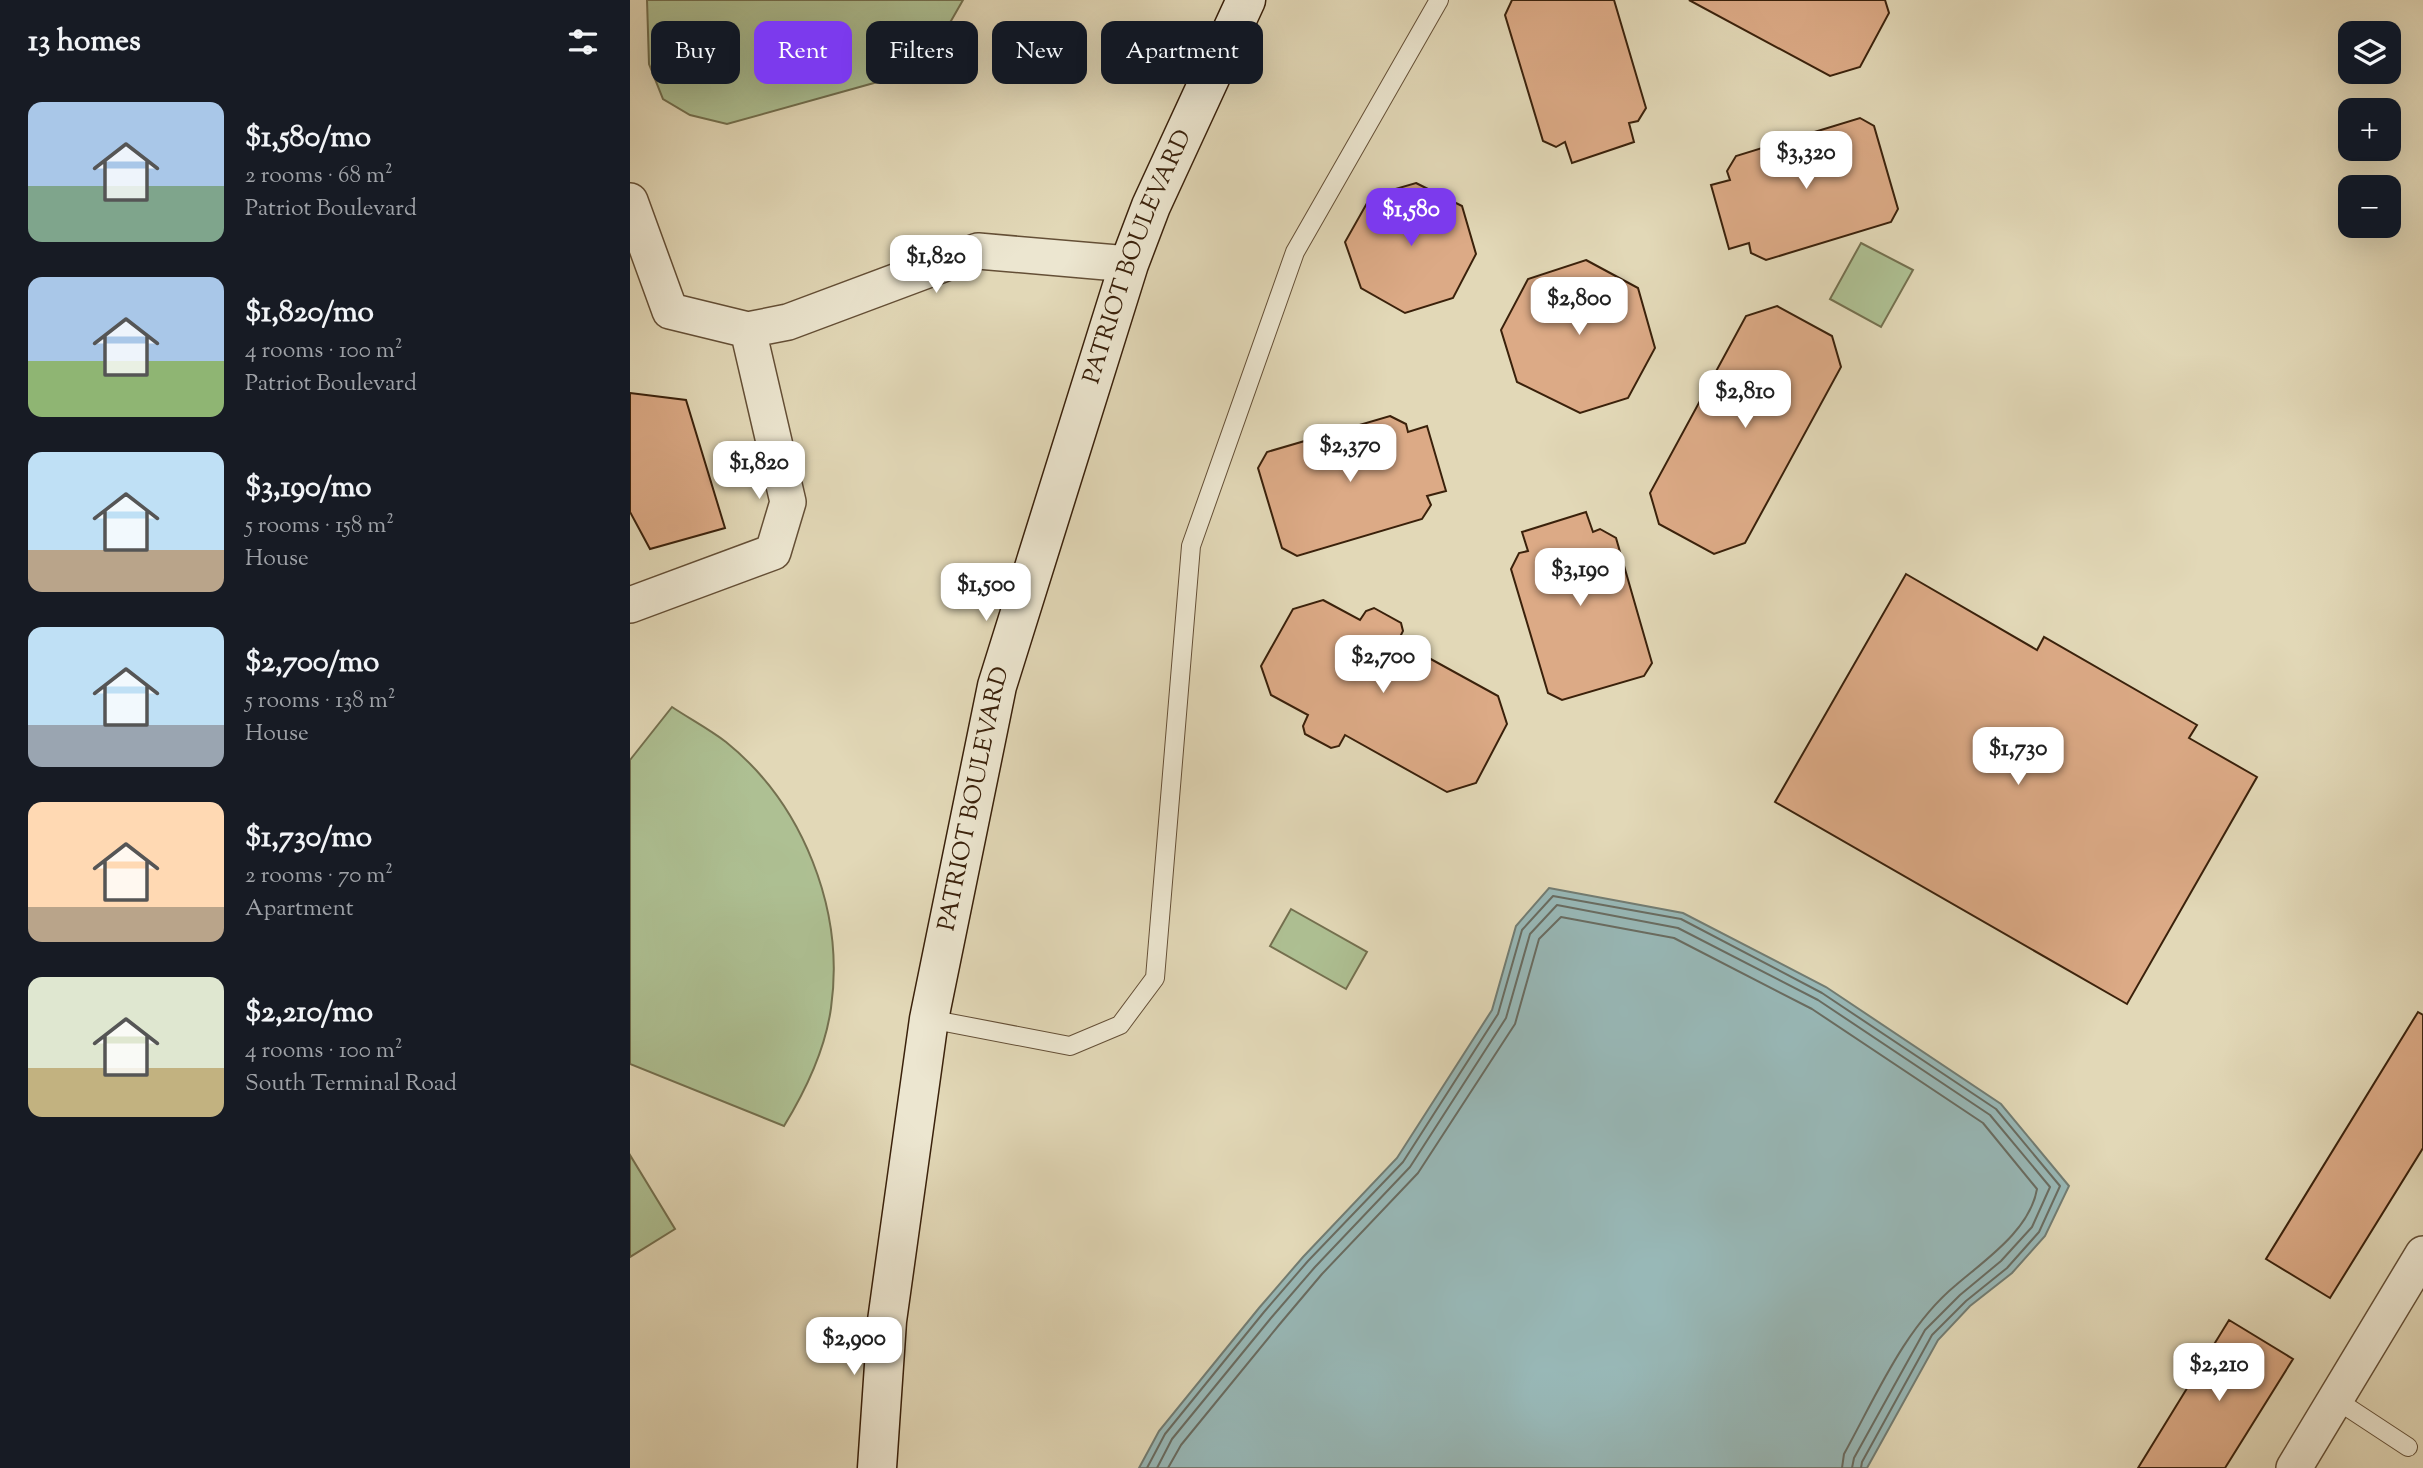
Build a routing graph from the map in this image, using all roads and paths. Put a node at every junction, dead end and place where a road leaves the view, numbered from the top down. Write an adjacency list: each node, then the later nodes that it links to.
1 (1245, 0): 4 (street, PATRIOT BOULEVARD)
2 (1439, 0): 7 (lane)
3 (630, 201): 5 (street)
4 (1129, 264): 5 (street); 7 (street, PATRIOT BOULEVARD)
5 (748, 330): 6 (street)
6 (630, 605)
7 (929, 1019): 11 (street, PATRIOT BOULEVARD)
8 (2423, 1254): 9 (street)
9 (2335, 1399): 10 (lane); 12 (street)
10 (2409, 1447)
11 (877, 1468)
12 (2294, 1468)

